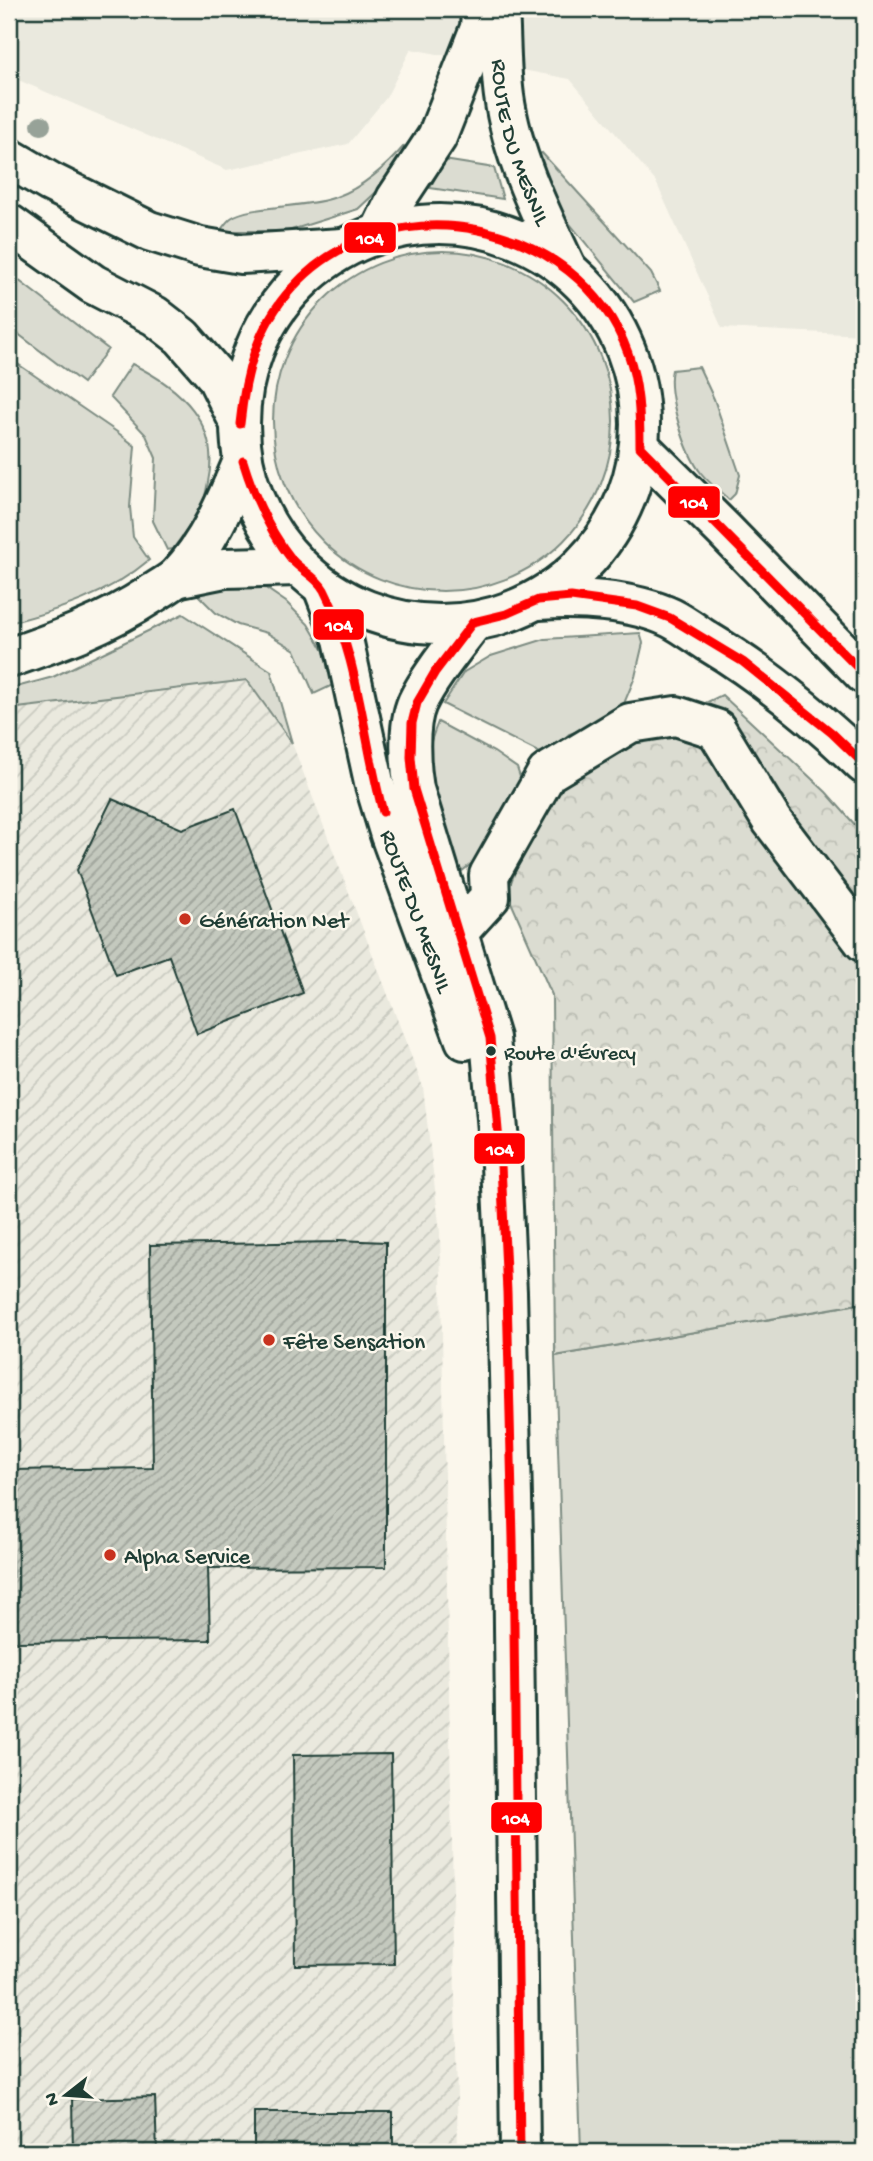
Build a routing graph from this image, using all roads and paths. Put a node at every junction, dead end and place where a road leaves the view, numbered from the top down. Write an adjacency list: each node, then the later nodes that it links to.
1 (481, 9): 5 (main road, ROUTE DU MESNIL)
2 (499, 9): 7 (main road, ROUTE DU MESNIL)
3 (9, 158): 6 (main road)
4 (9, 224): 8 (main road)
5 (380, 232): 6 (main road); 7 (main road)
6 (343, 248): 8 (main road)
7 (567, 269): 9 (main road)
8 (240, 424): 10 (main road)
9 (640, 447): 13 (main road); 16 (main road)
10 (243, 461): 11 (main road); 12 (main road)
11 (310, 576): 12 (main road); 14 (main road); 18 (main road, ROUTE DU MESNIL)
12 (176, 578): 15 (main road)
13 (538, 600): 14 (main road); 17 (main road)
14 (472, 622): 18 (main road, ROUTE DU MESNIL)
15 (9, 658)
16 (864, 674)
17 (864, 764)
18 (444, 937): 19 (main road); 20 (main road, ROUTE DU MESNIL)
19 (864, 942)
20 (520, 2152)

